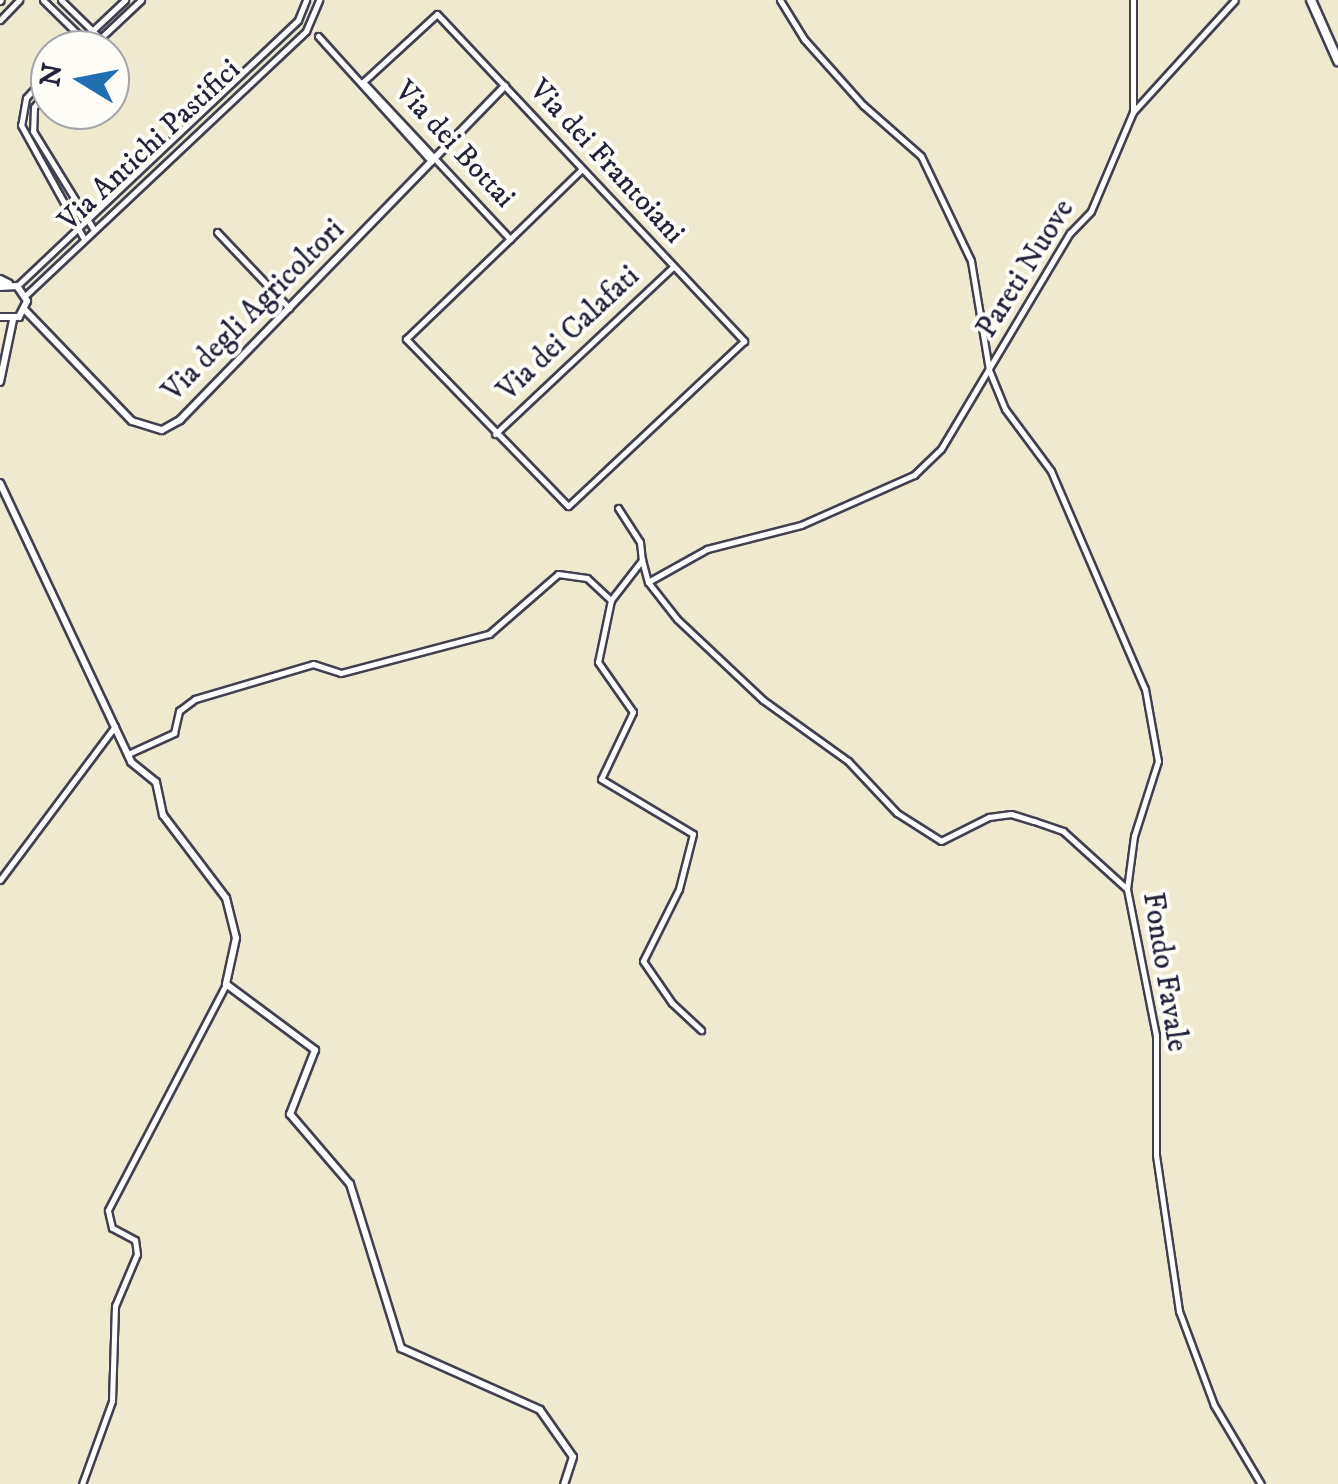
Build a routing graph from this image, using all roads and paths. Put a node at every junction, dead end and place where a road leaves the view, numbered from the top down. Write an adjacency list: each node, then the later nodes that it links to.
1 (19, 0): 12 (street)
2 (43, 0): 13 (street)
3 (61, 0): 14 (street)
4 (125, 0): 15 (street)
5 (141, 0): 16 (street)
6 (306, 0): 26 (street, Via Antichi Pastifici)
7 (319, 0): 28 (street, Via Antichi Pastifici)
8 (780, 0): 39 (street, Pareti Nuove)
9 (1133, 0): 22 (street, Pareti Nuove)
10 (1235, 0): 22 (street)
11 (1311, 0): 18 (main road)
12 (0, 20)
13 (73, 30)
14 (92, 30)
15 (94, 30)
16 (109, 30)
17 (318, 36): 19 (street, Via dei Bottai)
18 (1338, 61)
19 (363, 82): 20 (street, Via dei Frantoiani); 24 (street, Via dei Bottai)
20 (504, 86): 24 (street, Via degli Agricoltori); 25 (street, Via dei Frantoiani)
21 (30, 94): 27 (street)
22 (1133, 112): 39 (street, Pareti Nuove)
23 (33, 130): 26 (street)
24 (434, 159): 31 (street, Via dei Bottai); 35 (street, Via degli Agricoltori)
25 (582, 170): 31 (street); 32 (street, Via dei Frantoiani)
26 (87, 220): 27 (street, Via Antichi Pastifici); 28 (street)
27 (78, 228): 30 (street); 33 (street, Via Antichi Pastifici)
28 (94, 230): 30 (street, Via Antichi Pastifici)
29 (217, 232): 35 (street)
30 (84, 239): 34 (street, Via Antichi Pastifici)
31 (510, 239): 41 (street)
32 (673, 267): 41 (street, Via dei Calafati); 41 (street, Via dei Frantoiani)
33 (6, 284): 34 (street)
34 (26, 295): 36 (street)
35 (289, 308): 36 (street, Via degli Agricoltori)
36 (25, 310): 38 (street)
37 (1, 318): 38 (street)
38 (13, 319): 40 (street)
39 (989, 370): 45 (street); 50 (street, Fondo Favale)
40 (0, 382)
41 (496, 434)
42 (0, 483): 47 (street)
43 (618, 508): 44 (street)
44 (642, 560): 45 (street); 46 (street)
45 (648, 582): 50 (street)
46 (611, 600): 48 (street); 52 (street)
47 (116, 725): 48 (street); 49 (street)
48 (128, 754): 51 (street)
49 (0, 880)
50 (1127, 890): 55 (street, Fondo Favale)
51 (226, 984): 53 (street); 54 (street)
52 (701, 1030)
53 (82, 1484)
54 (564, 1484)
55 (1260, 1484)

